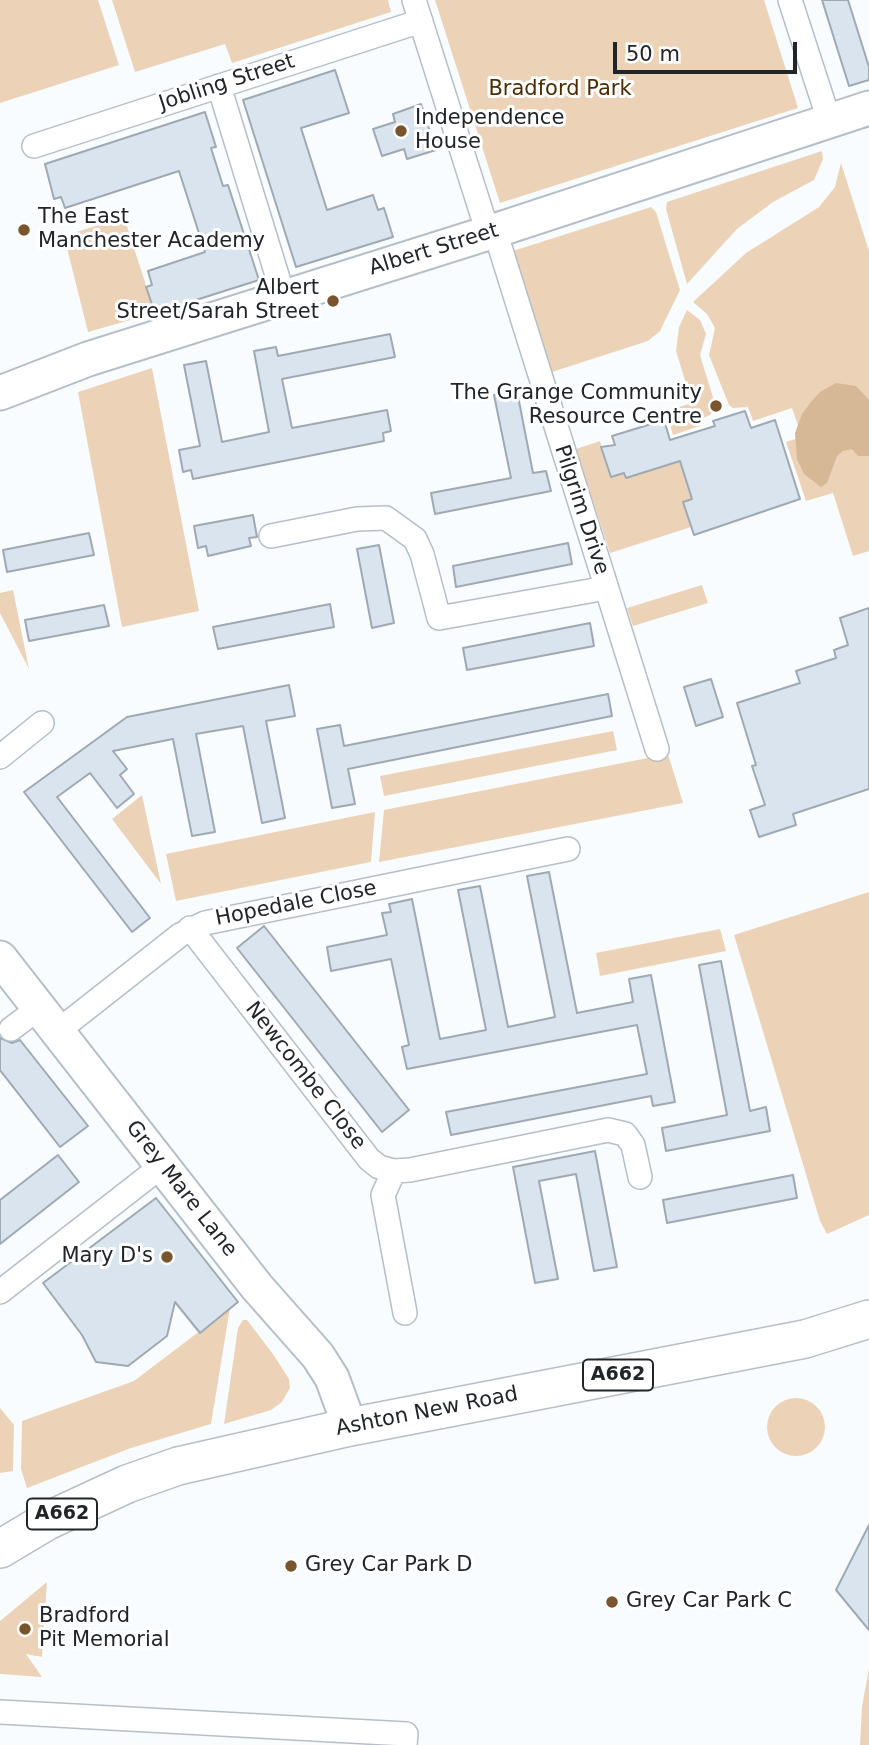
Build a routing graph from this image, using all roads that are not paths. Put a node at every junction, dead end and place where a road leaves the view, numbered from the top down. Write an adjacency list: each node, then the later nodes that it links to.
1 (790, 0): 5 (street)
2 (417, 11): 3 (street, Jobling Street); 7 (street, Pilgrim Drive)
3 (219, 86): 6 (street, Jobling Street); 8 (street)
4 (869, 108): 5 (street, Albert Street)
5 (829, 120): 7 (street, Albert Street)
6 (34, 146)
7 (491, 232): 8 (street, Albert Street); 11 (street, Pilgrim Drive)
8 (284, 298): 9 (street, Albert Street)
9 (0, 393)
10 (271, 536): 11 (street)
11 (606, 588): 13 (street, Pilgrim Drive)
12 (43, 723): 14 (street)
13 (657, 749)
14 (0, 757)
15 (568, 849): 16 (street, Hopedale Close)
16 (190, 928): 18 (street, Hopedale Close); 22 (street, Newcombe Close)
17 (0, 958): 18 (street, Grey Mare Lane)
18 (48, 1020): 19 (street, Hopedale Close); 20 (street, Grey Mare Lane)
19 (11, 1029)
20 (163, 1165): 23 (street); 26 (street, Grey Mare Lane)
21 (638, 1169): 22 (street)
22 (394, 1171): 24 (street)
23 (0, 1292)
24 (405, 1313)
25 (869, 1319): 26 (main road, Ashton New Road / A662)
26 (350, 1427): 27 (main road, Ashton New Road / A662)
27 (0, 1549)
28 (0, 1712): 29 (street)
29 (405, 1745)

